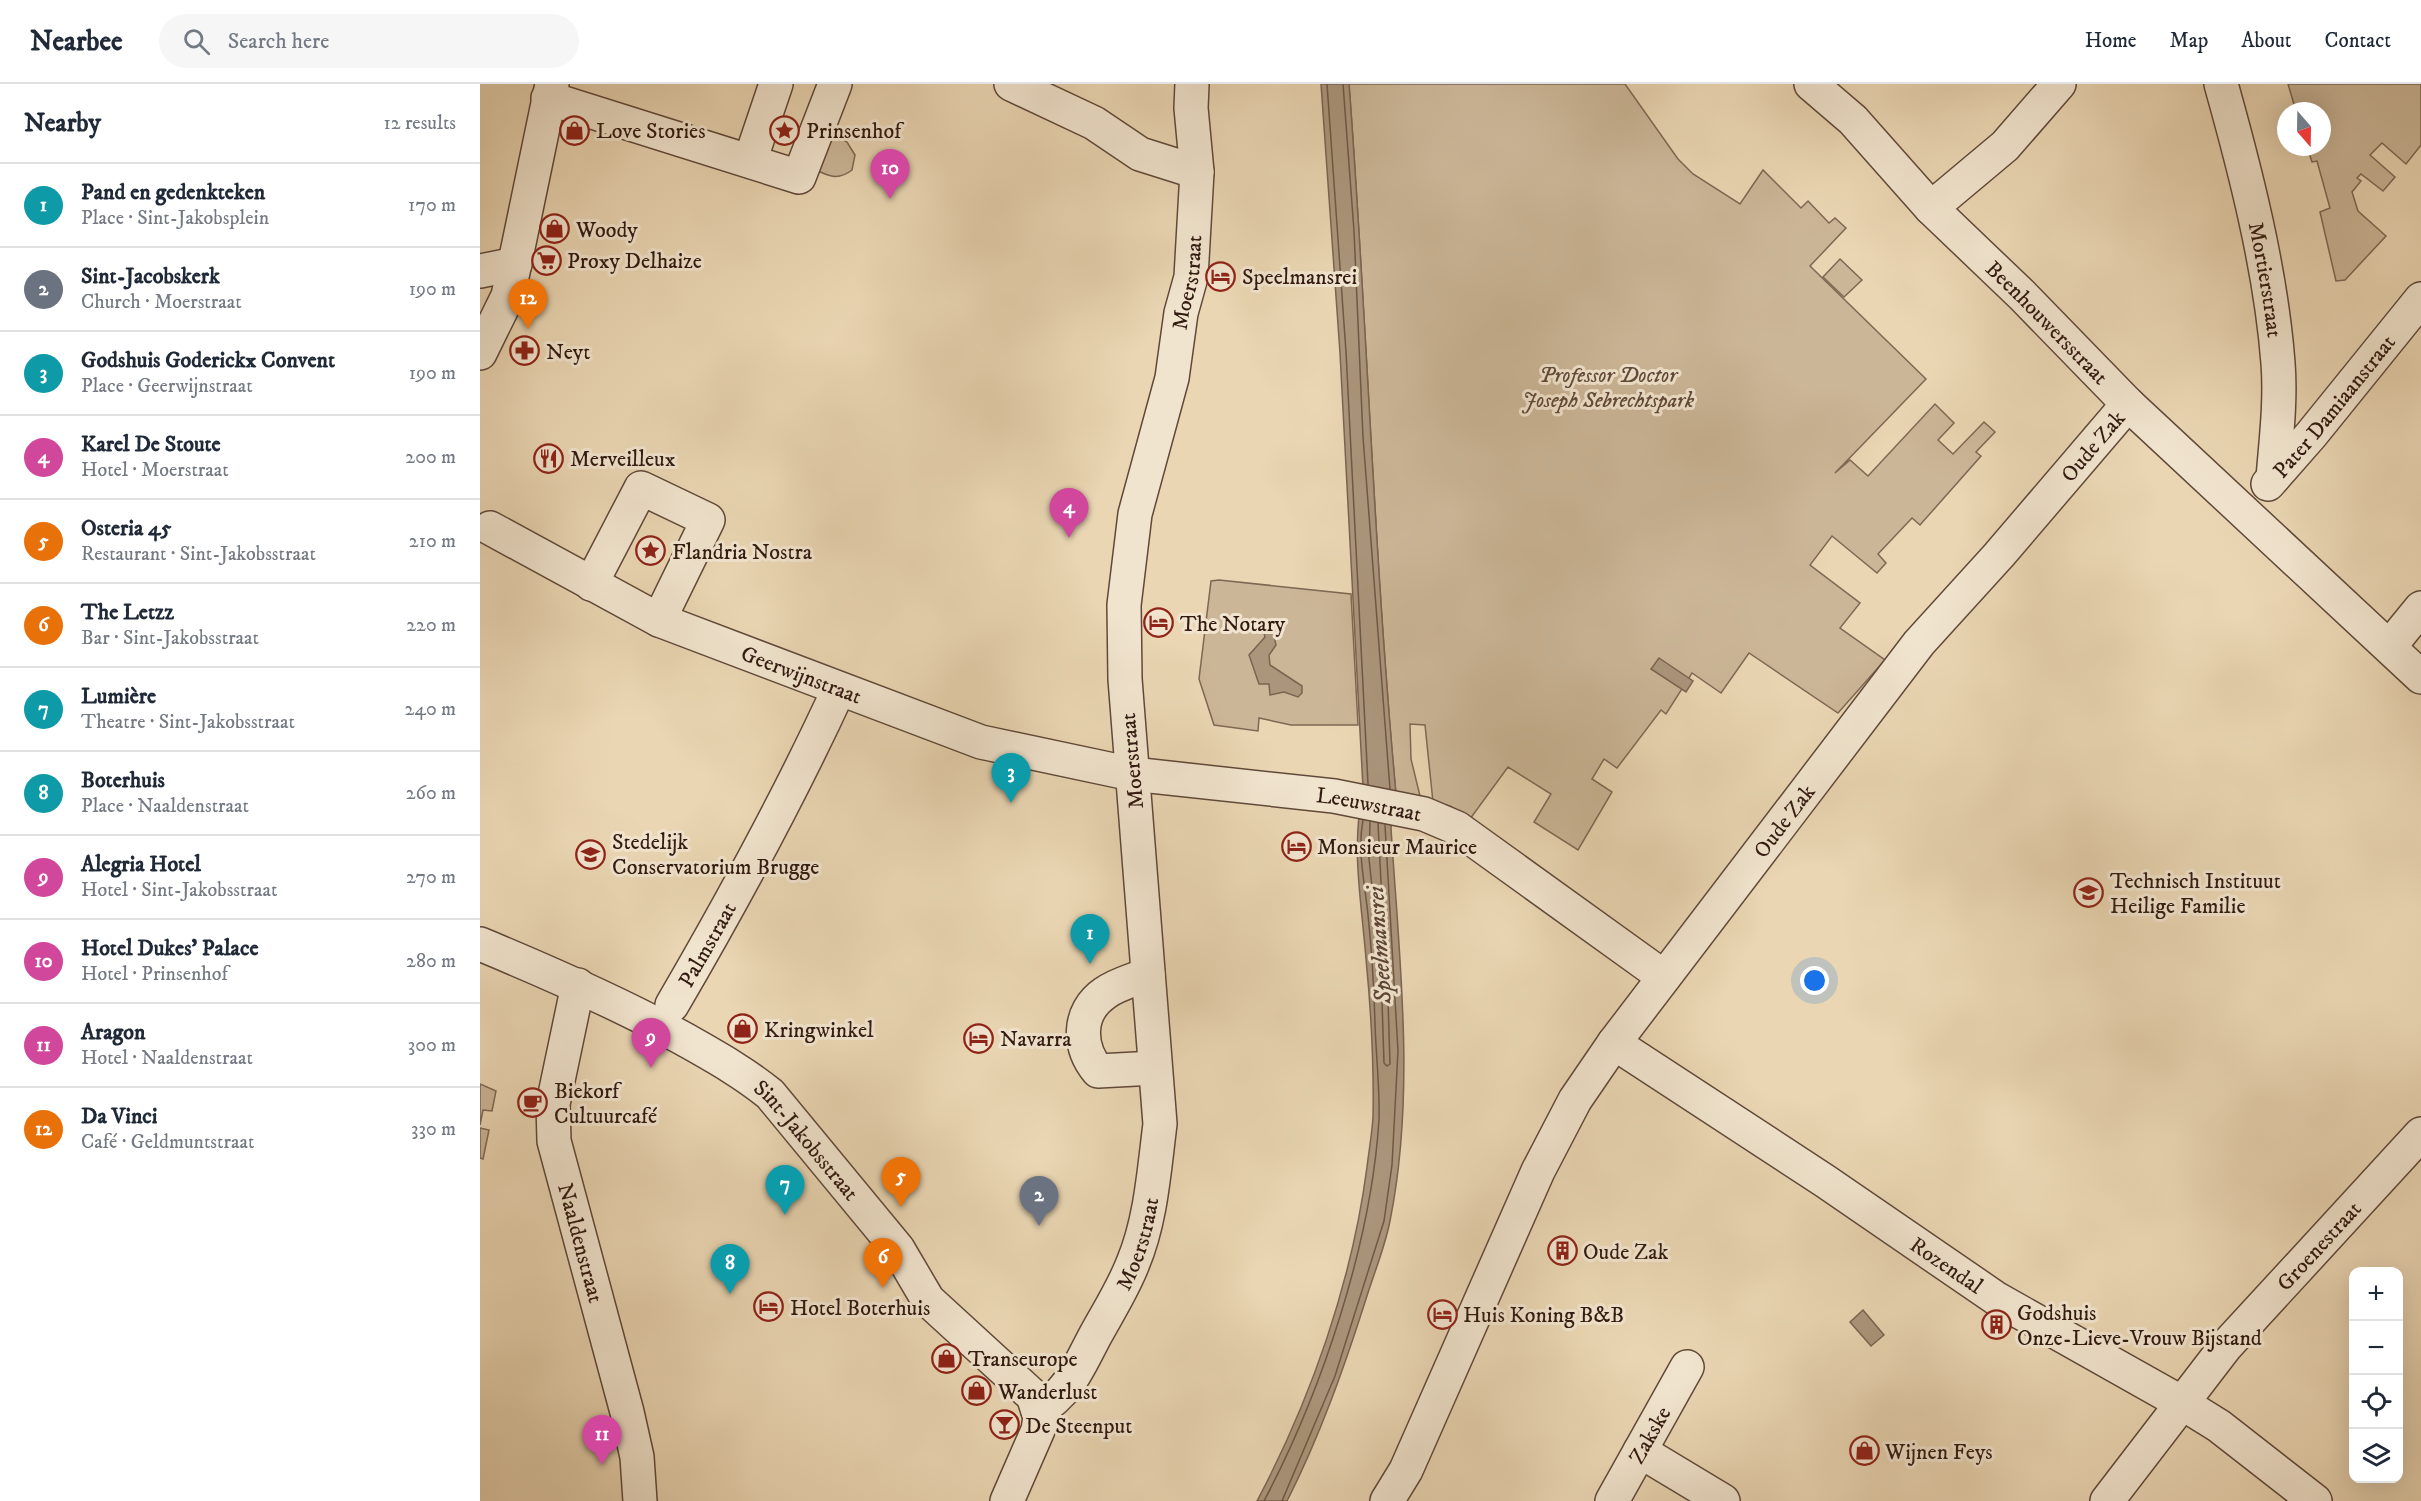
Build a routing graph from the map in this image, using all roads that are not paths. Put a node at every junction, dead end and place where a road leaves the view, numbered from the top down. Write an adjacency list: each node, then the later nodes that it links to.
1 (776, 84): 9 (street)
2 (835, 84): 9 (street)
3 (1011, 84): 10 (street)
4 (1192, 84): 10 (street, Moerstraat)
5 (1811, 84): 11 (street, Beenhouwersstraat)
6 (2059, 84): 11 (street)
7 (2221, 84): 17 (street, Mortierstraat)
8 (550, 91): 9 (street); 12 (street)
9 (750, 161)
10 (1197, 172): 26 (street, Moerstraat)
11 (1931, 208): 16 (street, Beenhouwersstraat)
12 (515, 264): 13 (street); 15 (street)
13 (480, 271)
14 (2421, 299): 17 (street, Pater Damiaanstraat)
15 (480, 353)
16 (2128, 404): 18 (street, Beenhouwersstraat); 29 (street, Oude Zak)
17 (2273, 478): 18 (street, Pater Damiaanstraat)
18 (2244, 510): 23 (street, Beenhouwersstraat)
19 (490, 528): 20 (street, Geerwijnstraat)
20 (591, 584): 22 (street, Geerwijnstraat); 22 (street)
21 (2421, 608): 23 (street)
22 (659, 620): 25 (street, Geerwijnstraat)
23 (2390, 646): 24 (street, Beenhouwersstraat)
24 (2421, 677)
25 (839, 689): 26 (street, Geerwijnstraat); 31 (street, Palmstraat)
26 (1132, 774): 28 (street, Moerstraat); 29 (street, Leeuwstraat)
27 (480, 944): 30 (street, Sint-Jakobsstraat)
28 (1148, 974): 33 (street, Moerstraat); 33 (street)
29 (1664, 977): 32 (street, Oude Zak)
30 (578, 985): 37 (street, Sint-Jakobsstraat); 39 (street, Naaldenstraat)
31 (672, 1005)
32 (1614, 1043): 36 (street, Rozendal); 41 (street, Oude Zak)
33 (1155, 1068): 37 (street, Moerstraat)
34 (2421, 1134): 36 (street, Groenestraat)
35 (1688, 1367): 38 (street, Zakske)
36 (2182, 1403): 44 (street, Groenestraat); 45 (street, Rozendal)
37 (1038, 1411): 40 (street)
38 (1640, 1451): 42 (street, Zakske); 43 (street)
39 (640, 1501)
40 (1007, 1501)
41 (1387, 1501)
42 (1612, 1501)
43 (1723, 1501)
44 (2107, 1501)
45 (2315, 1501)

